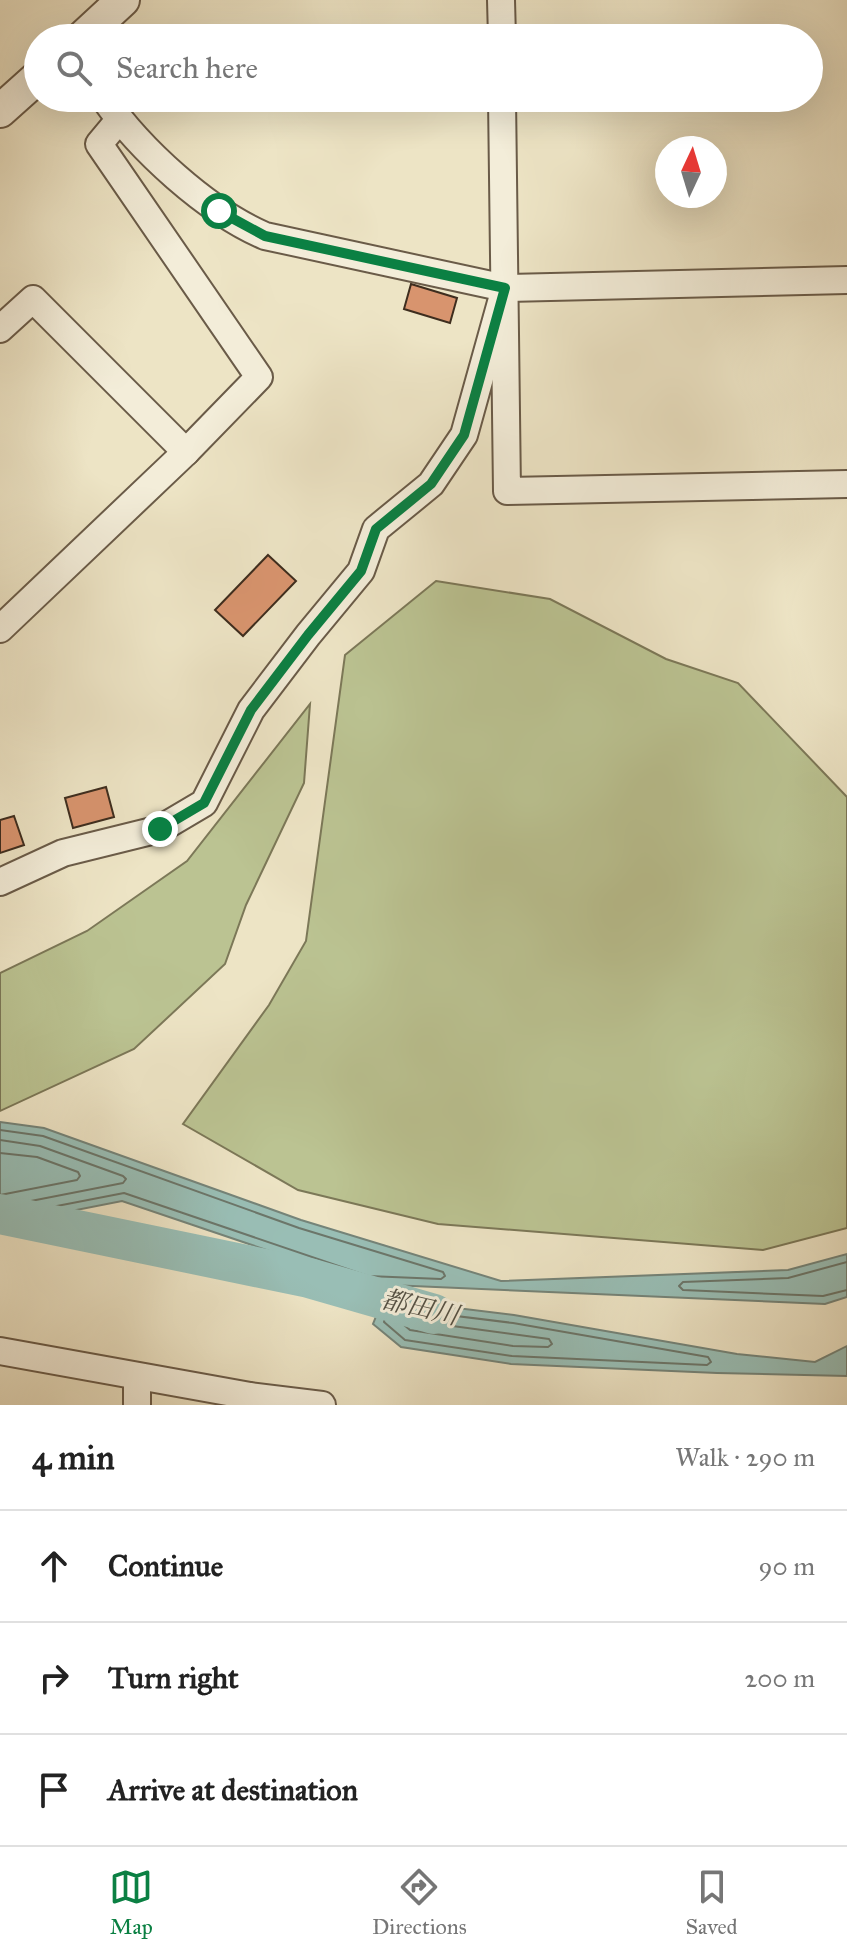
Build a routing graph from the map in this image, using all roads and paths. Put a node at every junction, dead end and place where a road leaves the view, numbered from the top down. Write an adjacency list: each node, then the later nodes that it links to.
1 (123, 0): 3 (street)
2 (501, 0): 4 (street)
3 (97, 24)
4 (502, 24)
5 (24, 90): 6 (street)
6 (0, 111)
7 (114, 112): 9 (street)
8 (502, 112): 11 (street)
9 (119, 120): 11 (street); 13 (street)
10 (847, 280): 11 (street)
11 (505, 288): 14 (street); 16 (street)
12 (0, 329): 13 (street)
13 (186, 452): 15 (street)
14 (847, 484)
15 (0, 629)
16 (0, 882)
17 (0, 1351): 18 (street)
18 (137, 1377): 19 (street); 20 (street)
19 (137, 1405)
20 (322, 1405)

